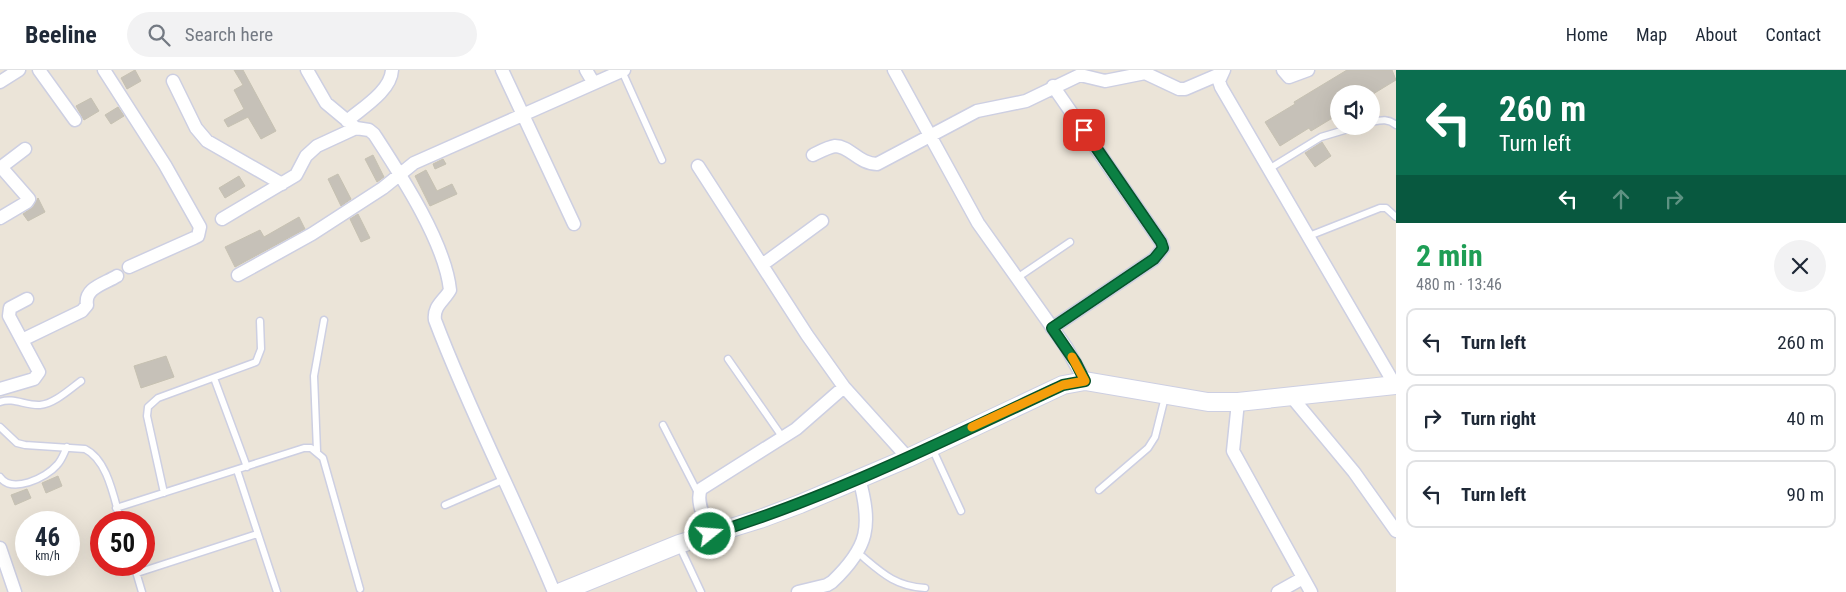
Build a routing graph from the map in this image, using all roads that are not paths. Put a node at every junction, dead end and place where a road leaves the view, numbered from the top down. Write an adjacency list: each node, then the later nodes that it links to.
1 (20, 70): 15 (street)
2 (39, 70): 19 (street)
3 (104, 70): 41 (street)
4 (307, 70): 21 (street)
5 (392, 70): 21 (street)
6 (502, 70): 18 (street)
7 (586, 70): 16 (street)
8 (623, 70): 16 (street); 27 (lane)
9 (894, 70): 24 (street)
10 (1283, 70): 11 (street)
11 (1308, 70)
12 (1150, 72): 13 (street); 17 (street)
13 (1222, 72): 30 (street)
14 (173, 81): 32 (street)
15 (0, 82)
16 (593, 82): 18 (street)
17 (1053, 86): 24 (street); 48 (street)
18 (522, 114): 31 (street); 37 (street)
19 (75, 120)
20 (1380, 120): 22 (lane)
21 (351, 124): 31 (street); 32 (street)
22 (1396, 125)
23 (1330, 134): 30 (lane)
24 (930, 135): 26 (street); 44 (street)
25 (25, 149): 29 (street)
26 (813, 155)
27 (662, 160)
28 (698, 166): 40 (street)
29 (1, 167): 34 (street)
30 (1269, 168): 38 (street)
31 (400, 174): 42 (street); 72 (street)
32 (282, 184): 35 (street)
33 (1396, 217): 38 (lane)
34 (0, 218)
35 (222, 219)
36 (822, 221): 40 (street)
37 (574, 224)
38 (1309, 236): 54 (street)
39 (1070, 242): 44 (lane)
40 (762, 265): 55 (street)
41 (129, 267)
42 (238, 275)
43 (117, 276): 49 (street)
44 (1016, 279): 48 (street)
45 (28, 299): 49 (street)
46 (324, 320): 66 (lane)
47 (260, 321): 51 (lane)
48 (1052, 328): 53 (street)
49 (22, 340): 56 (street)
50 (728, 360): 63 (lane)
51 (214, 378): 68 (lane); 74 (lane)
52 (81, 381): 59 (lane)
53 (1085, 381): 58 (main road); 64 (main road)
54 (1396, 385): 57 (main road)
55 (844, 387): 63 (street); 67 (street)
56 (0, 389)
57 (1290, 395): 60 (main road); 80 (street)
58 (1165, 396): 60 (main road); 73 (lane)
59 (0, 402)
60 (1238, 402): 89 (street)
61 (663, 425): 75 (lane)
62 (0, 427): 65 (lane)
63 (782, 438): 75 (street)
64 (931, 446): 67 (main road); 79 (lane)
65 (67, 447): 70 (lane); 77 (lane)
66 (317, 451): 68 (lane); 91 (lane)
67 (908, 458): 71 (main road)
68 (247, 467): 69 (lane)
69 (237, 470): 74 (lane); 81 (lane)
70 (0, 477)
71 (859, 478): 82 (main road); 85 (street)
72 (505, 479): 76 (lane); 95 (street)
73 (1099, 490)
74 (164, 493): 77 (lane)
75 (699, 494): 82 (street)
76 (445, 505)
77 (116, 508): 78 (lane)
78 (117, 511)
79 (961, 511)
80 (1396, 530)
81 (257, 534): 86 (lane); 94 (lane)
82 (710, 534): 83 (main road)
83 (679, 544): 96 (main road); 97 (lane)
84 (0, 548): 88 (street)
85 (857, 552): 90 (lane); 98 (street)
86 (155, 568)
87 (137, 576): 93 (lane)
88 (5, 578): 92 (street)
89 (1303, 578): 99 (street); 100 (street)
90 (925, 588)
91 (360, 589)
92 (15, 592)
93 (142, 592)
94 (277, 592)
95 (554, 592)
96 (561, 592)
97 (702, 592)
98 (798, 592)
99 (1278, 592)
100 (1311, 592)

